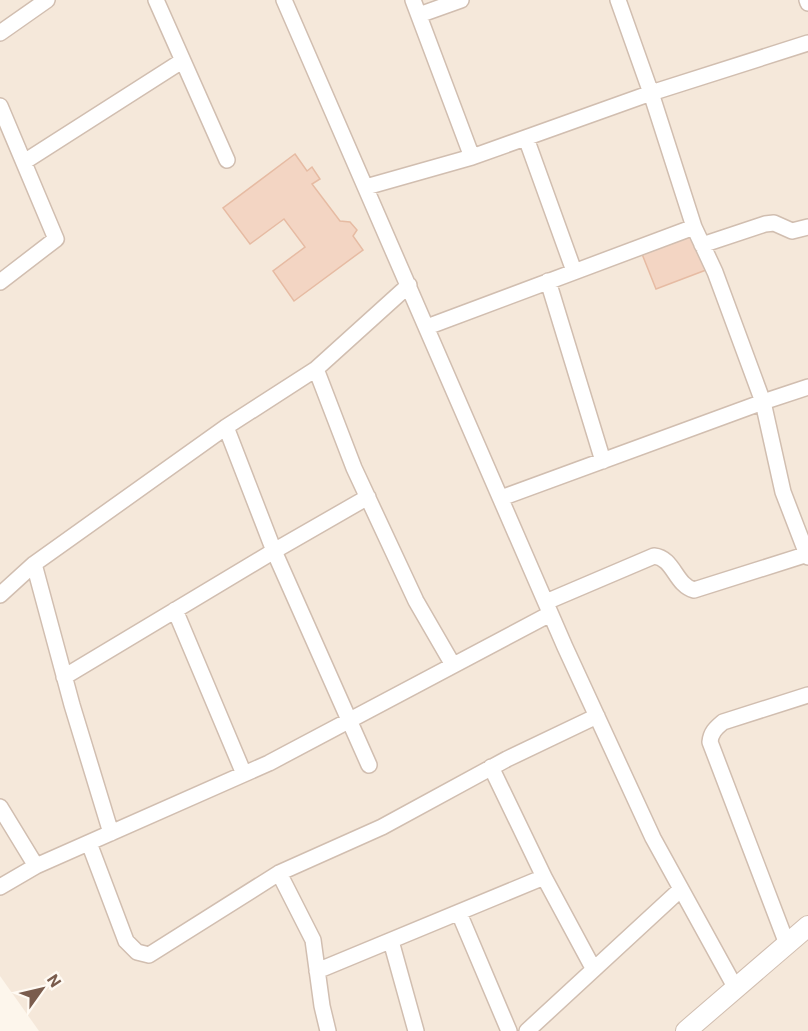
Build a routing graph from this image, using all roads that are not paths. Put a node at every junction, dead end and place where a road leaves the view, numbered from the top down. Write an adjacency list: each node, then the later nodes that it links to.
1 (47, 0): 8 (street)
2 (156, 0): 10 (street)
3 (284, 0): 17 (street)
4 (413, 0): 7 (street)
5 (461, 0): 7 (street)
6 (618, 0): 11 (street)
7 (419, 15): 14 (street)
8 (0, 33)
9 (808, 43): 11 (street)
10 (182, 61): 15 (street); 16 (street)
11 (651, 93): 13 (street); 18 (street)
12 (0, 106): 16 (street)
13 (526, 138): 14 (street); 21 (street)
14 (472, 157): 17 (street)
15 (226, 160)
16 (24, 162): 23 (street)
17 (366, 187): 24 (street)
18 (694, 226): 20 (street); 21 (street)
19 (808, 227): 20 (street)
20 (702, 245): 28 (street)
21 (574, 271): 22 (street)
22 (548, 281): 25 (street); 30 (street)
23 (0, 282)
24 (409, 285): 25 (street); 26 (street)
25 (427, 327): 32 (street)
26 (316, 369): 29 (street); 31 (street)
27 (808, 387): 28 (street)
28 (763, 402): 30 (street); 34 (street)
29 (226, 427): 33 (street); 35 (street)
30 (603, 461): 32 (street)
31 (368, 497): 33 (street); 39 (street)
32 (501, 498): 37 (street)
33 (274, 551): 38 (street); 43 (street)
34 (808, 555): 37 (street)
35 (34, 564): 36 (street); 40 (street)
36 (0, 595)
37 (548, 608): 39 (street); 42 (street)
38 (175, 610): 40 (street); 46 (street)
39 (453, 665): 43 (street)
40 (64, 677): 48 (street)
41 (808, 694): 58 (street)
42 (597, 716): 45 (street); 54 (street)
43 (348, 721): 44 (street); 46 (street)
44 (369, 765)
45 (491, 767): 51 (street); 52 (street)
46 (244, 774): 48 (street)
47 (0, 807): 50 (street)
48 (111, 833): 49 (street)
49 (88, 843): 50 (street); 51 (street)
50 (36, 866): 53 (street)
51 (279, 873): 60 (street)
52 (544, 877): 55 (street); 59 (street)
53 (0, 887)
54 (681, 889): 59 (street); 61 (street)
55 (459, 913): 57 (street); 64 (street)
56 (808, 926): 58 (street)
57 (391, 941): 60 (street); 63 (street)
58 (787, 944): 61 (street)
59 (593, 968): 65 (street)
60 (318, 971): 62 (street)
61 (735, 987): 66 (street)
62 (328, 1031)
63 (416, 1031)
64 (510, 1031)
65 (526, 1031)
66 (686, 1031)

